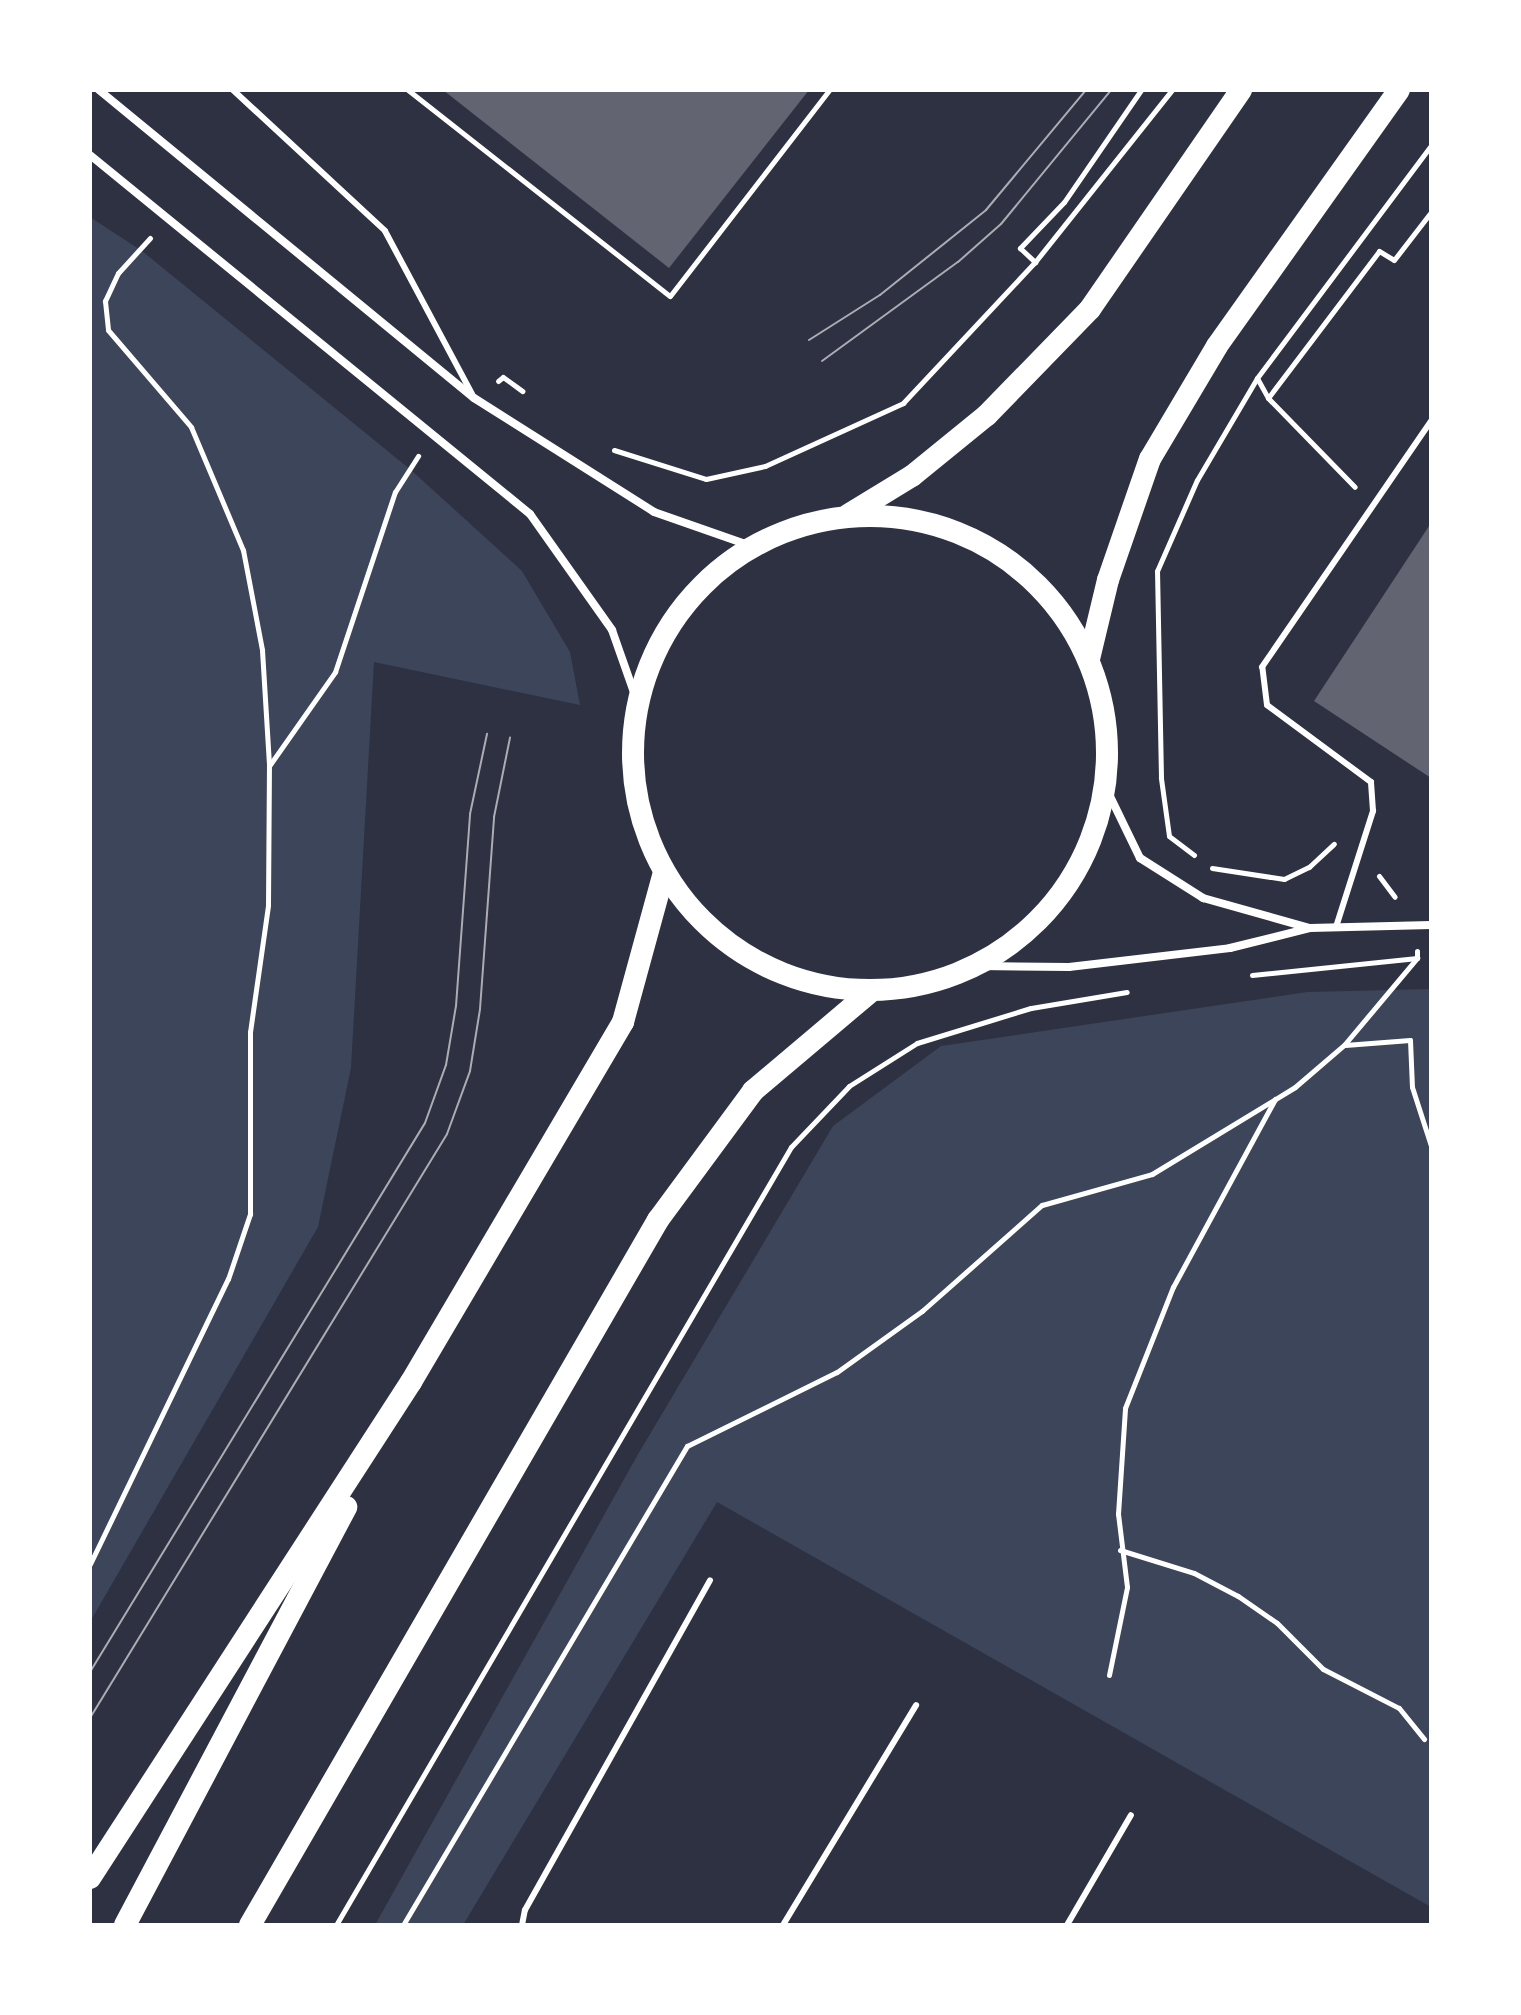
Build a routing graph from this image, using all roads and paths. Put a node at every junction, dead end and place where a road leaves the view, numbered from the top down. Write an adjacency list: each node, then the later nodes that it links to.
1 (99, 90): 16 (street)
2 (233, 90): 16 (lane)
3 (408, 90): 4 (path)
4 (829, 90)
5 (1141, 90): 13 (path)
6 (1172, 90): 13 (path)
7 (1241, 90): 22 (highway)
8 (1399, 90): 24 (highway)
9 (1431, 145): 14 (path)
10 (90, 155): 12 (street)
11 (1431, 212): 17 (path)
12 (167, 218): 19 (street); 26 (path)
13 (1035, 262): 20 (path)
14 (1257, 378): 17 (path); 28 (path)
15 (528, 396): 16 (path)
16 (474, 398): 23 (street)
17 (1268, 398): 21 (path)
18 (1431, 421): 21 (lane)
19 (433, 435): 25 (street); 26 (path)
20 (607, 448)
21 (1375, 508): 28 (lane)
22 (848, 515): 23 (highway); 24 (highway)
23 (751, 546): 25 (highway)
24 (1089, 659): 27 (highway)
25 (637, 701): 29 (highway)
26 (269, 766): 44 (path)
27 (1106, 788): 33 (street); 35 (highway)
28 (1360, 852): 31 (path); 32 (lane)
29 (664, 872): 38 (highway); 42 (highway)
30 (1431, 925): 31 (street)
31 (1417, 926): 32 (street); 34 (path)
32 (1336, 927): 33 (street)
33 (1310, 928): 35 (street)
34 (1417, 958): 36 (path); 39 (path)
35 (978, 966): 38 (highway)
36 (1245, 975)
37 (1138, 990): 53 (path)
38 (870, 992): 52 (highway)
39 (1344, 1045): 40 (path); 41 (path)
40 (1276, 1099): 43 (path); 54 (path)
41 (1431, 1146)
42 (411, 1382): 50 (highway); 51 (highway)
43 (1120, 1550): 46 (path); 48 (path)
44 (90, 1564)
45 (710, 1580): 55 (lane)
46 (1109, 1675)
47 (916, 1705): 56 (lane)
48 (1424, 1739)
49 (1131, 1815): 57 (lane)
50 (90, 1878)
51 (125, 1925)
52 (250, 1925)
53 (336, 1925)
54 (403, 1925)
55 (522, 1925)
56 (783, 1925)
57 (1067, 1925)

